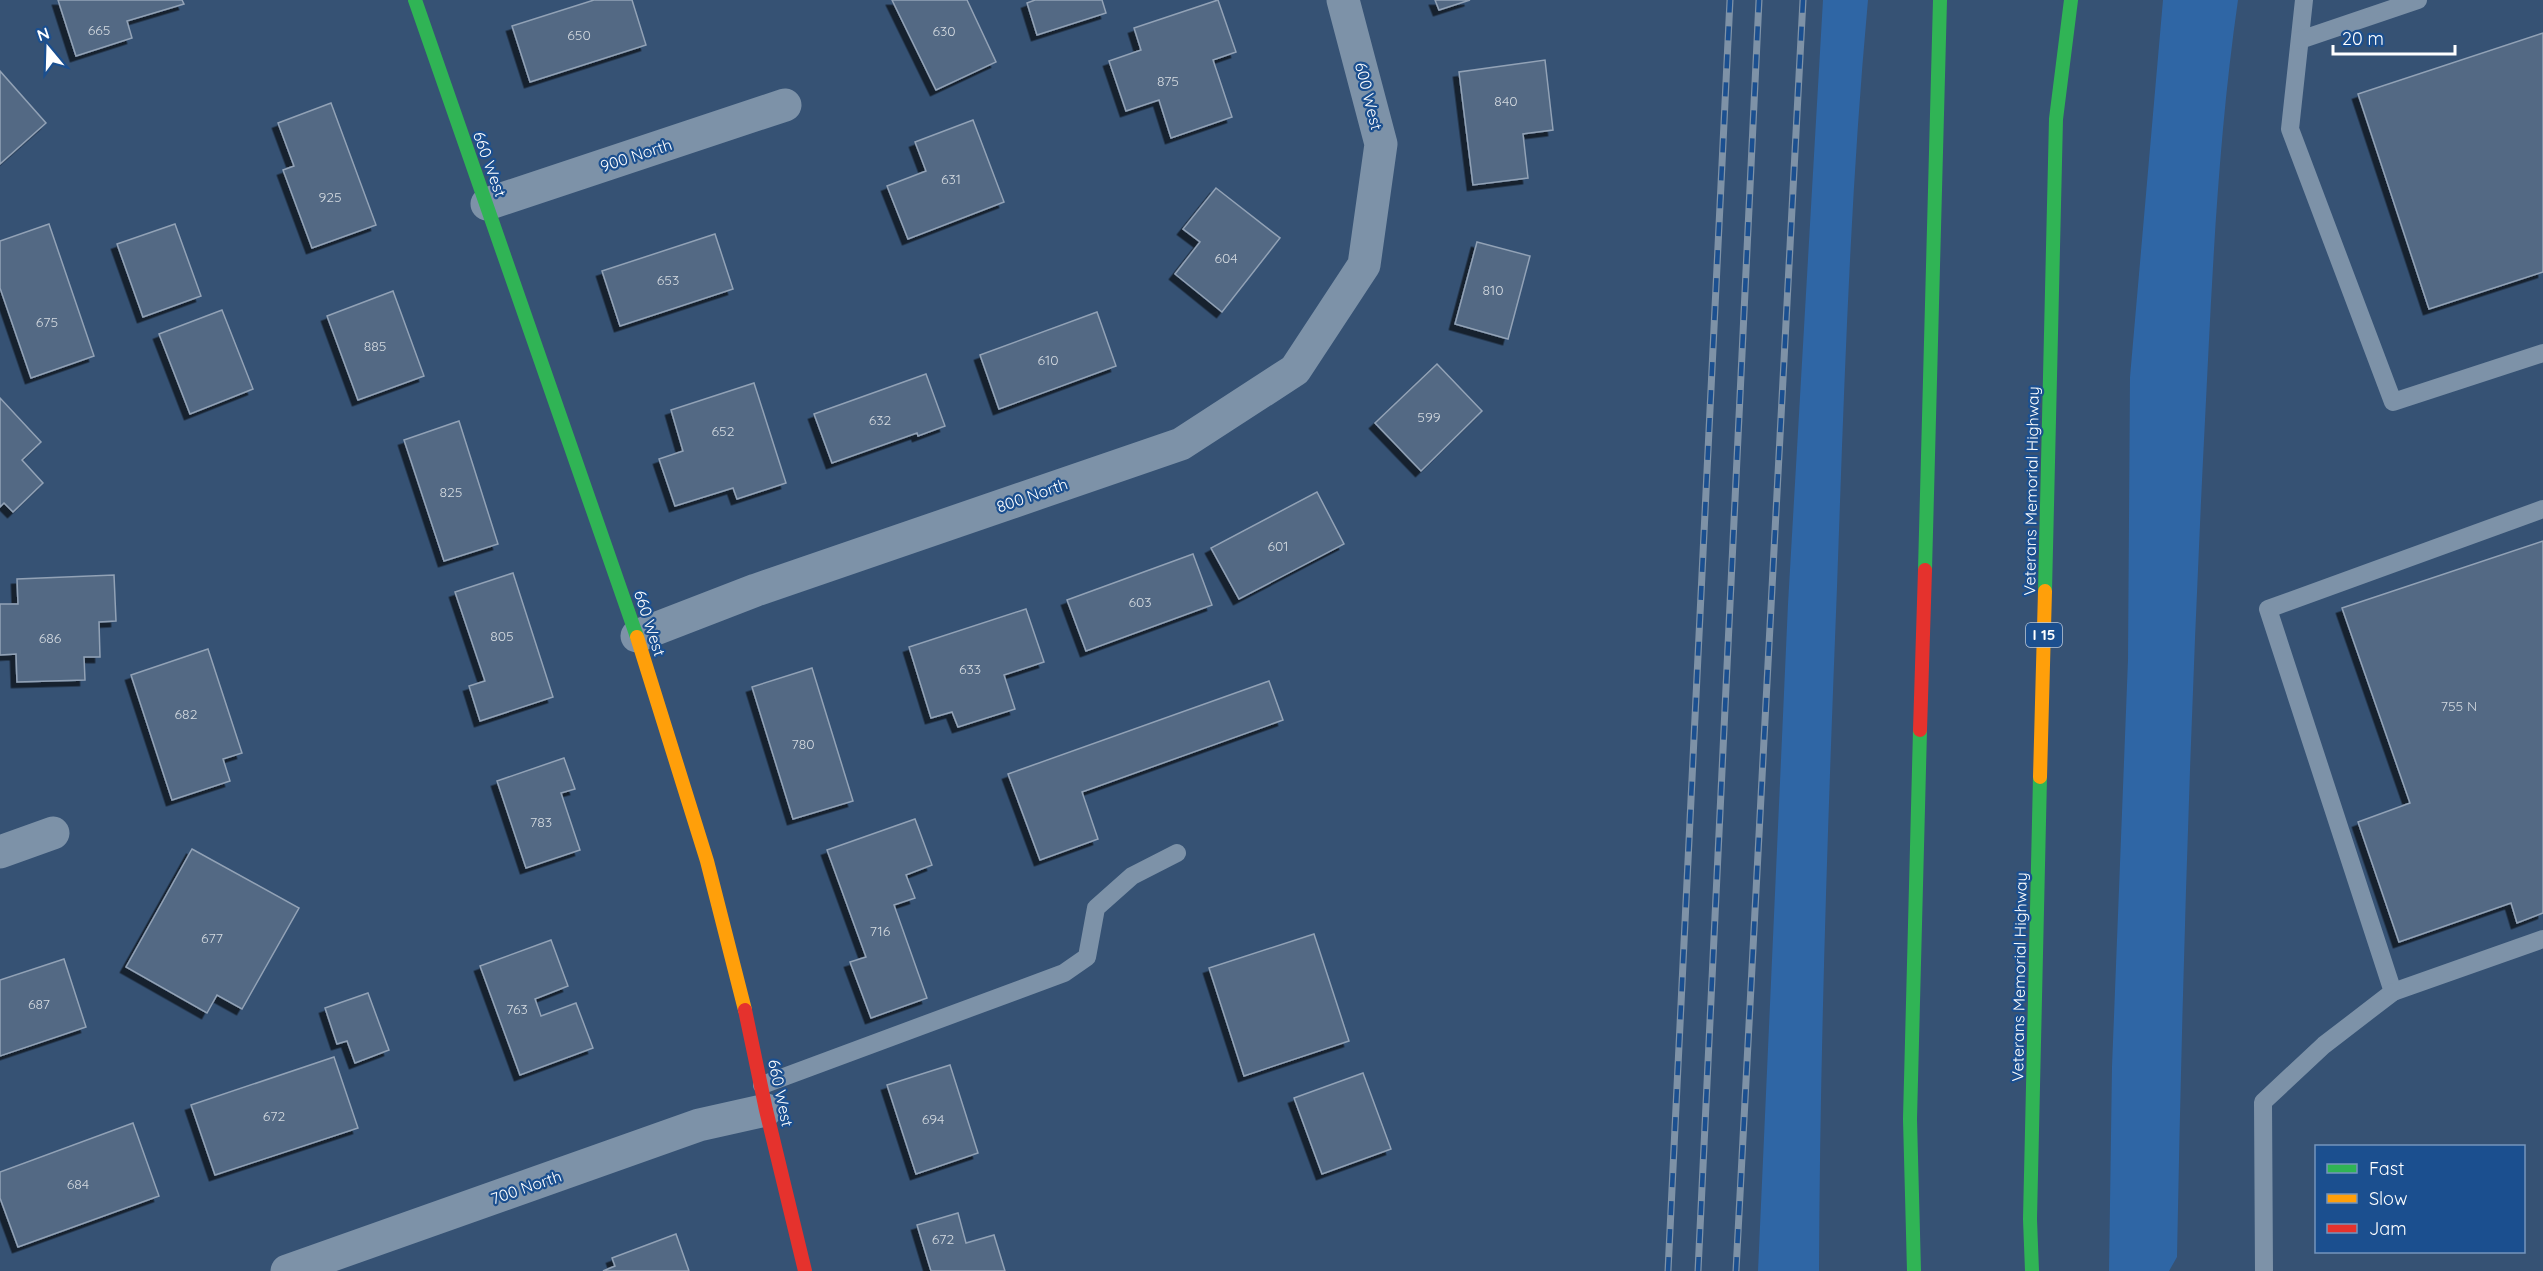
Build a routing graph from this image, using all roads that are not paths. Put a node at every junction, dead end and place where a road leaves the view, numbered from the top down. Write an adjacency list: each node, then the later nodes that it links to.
1 (414, 0): 9 (main road, 660 West)
2 (1343, 0): 10 (street, 600 West)
3 (1940, 0): 22 (main road)
4 (2071, 0): 23 (main road, Veterans Memorial Highway / I 15)
5 (2304, 0): 7 (lane)
6 (2418, 0): 7 (lane)
7 (2300, 40): 11 (lane)
8 (785, 105): 9 (street, 900 North)
9 (487, 204): 13 (main road, 660 West)
10 (1364, 265): 13 (street, 800 North)
11 (2543, 353)
12 (2543, 509): 18 (lane)
13 (637, 636): 19 (main road, 660 West)
14 (53, 833): 15 (street)
15 (0, 852)
16 (1177, 853): 19 (lane)
17 (2543, 939): 18 (lane)
18 (2393, 992): 24 (lane)
19 (764, 1098): 20 (street, 700 North); 21 (main road, 660 West)
20 (287, 1271)
21 (805, 1271)
22 (1914, 1271)
23 (2032, 1271)
24 (2264, 1271)

